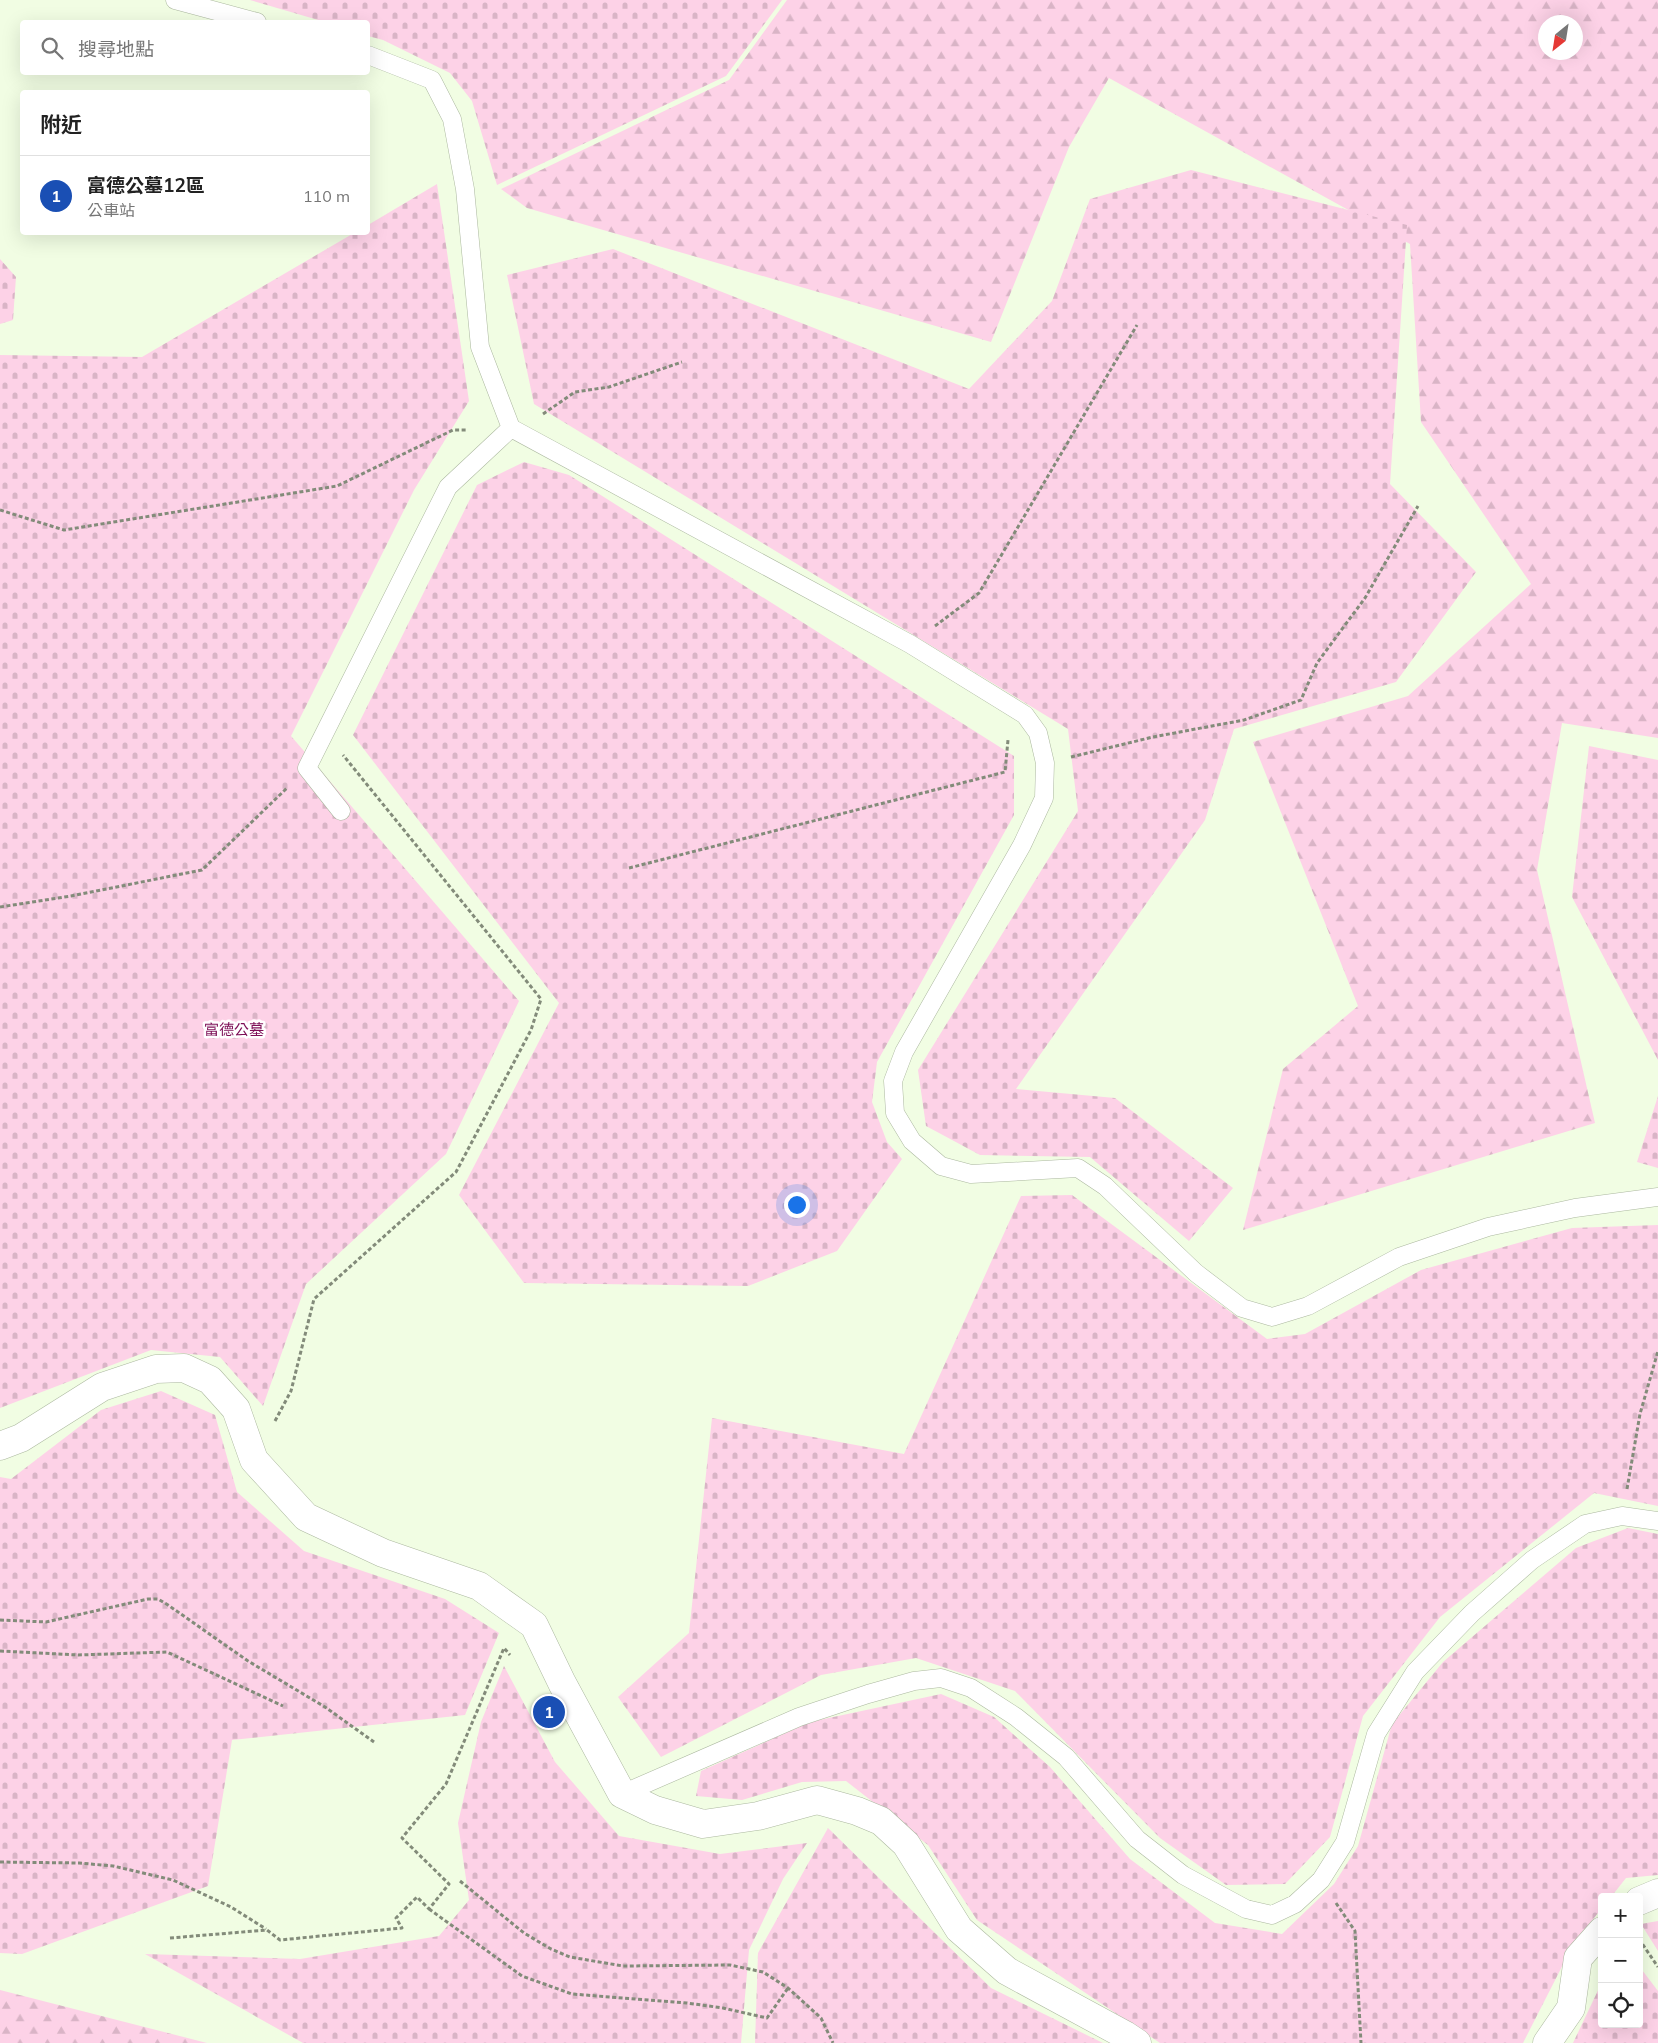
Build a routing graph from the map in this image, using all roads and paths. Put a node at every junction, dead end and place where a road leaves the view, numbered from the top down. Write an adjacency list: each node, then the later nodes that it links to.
1 (175, 0): 2 (lane)
2 (250, 20)
3 (370, 56): 6 (lane)
4 (1137, 325): 9 (path)
5 (682, 362): 6 (path)
6 (511, 428): 8 (path); 9 (lane); 11 (lane)
7 (1418, 506): 12 (path)
8 (0, 510)
9 (910, 644): 10 (lane)
10 (1026, 715): 12 (lane); 15 (path)
11 (326, 733): 13 (lane); 20 (path)
12 (1045, 763): 17 (lane)
13 (307, 768): 14 (lane); 16 (path)
14 (341, 811)
15 (630, 868)
16 (0, 907)
17 (1658, 1197)
18 (1658, 1351): 21 (path)
19 (0, 1446): 20 (street)
20 (254, 1460): 28 (street)
21 (1622, 1516): 22 (lane); 30 (lane)
22 (1658, 1521)
23 (0, 1620): 27 (path)
24 (0, 1651): 26 (path)
25 (516, 1662): 34 (path)
26 (283, 1706)
27 (374, 1742)
28 (622, 1794): 30 (lane); 42 (street)
29 (0, 1862): 35 (path)
30 (1320, 1880): 43 (path)
31 (460, 1881): 40 (path)
32 (1658, 1893): 33 (street)
33 (1643, 1899)
34 (429, 1909): 35 (path); 40 (path)
35 (267, 1930): 37 (path)
36 (1598, 1936): 44 (street)
37 (170, 1938)
38 (1643, 1945): 39 (path)
39 (1658, 1967)
40 (788, 1988): 41 (path)
41 (833, 2043)
42 (1136, 2043)
43 (1361, 2043)
44 (1547, 2043)

